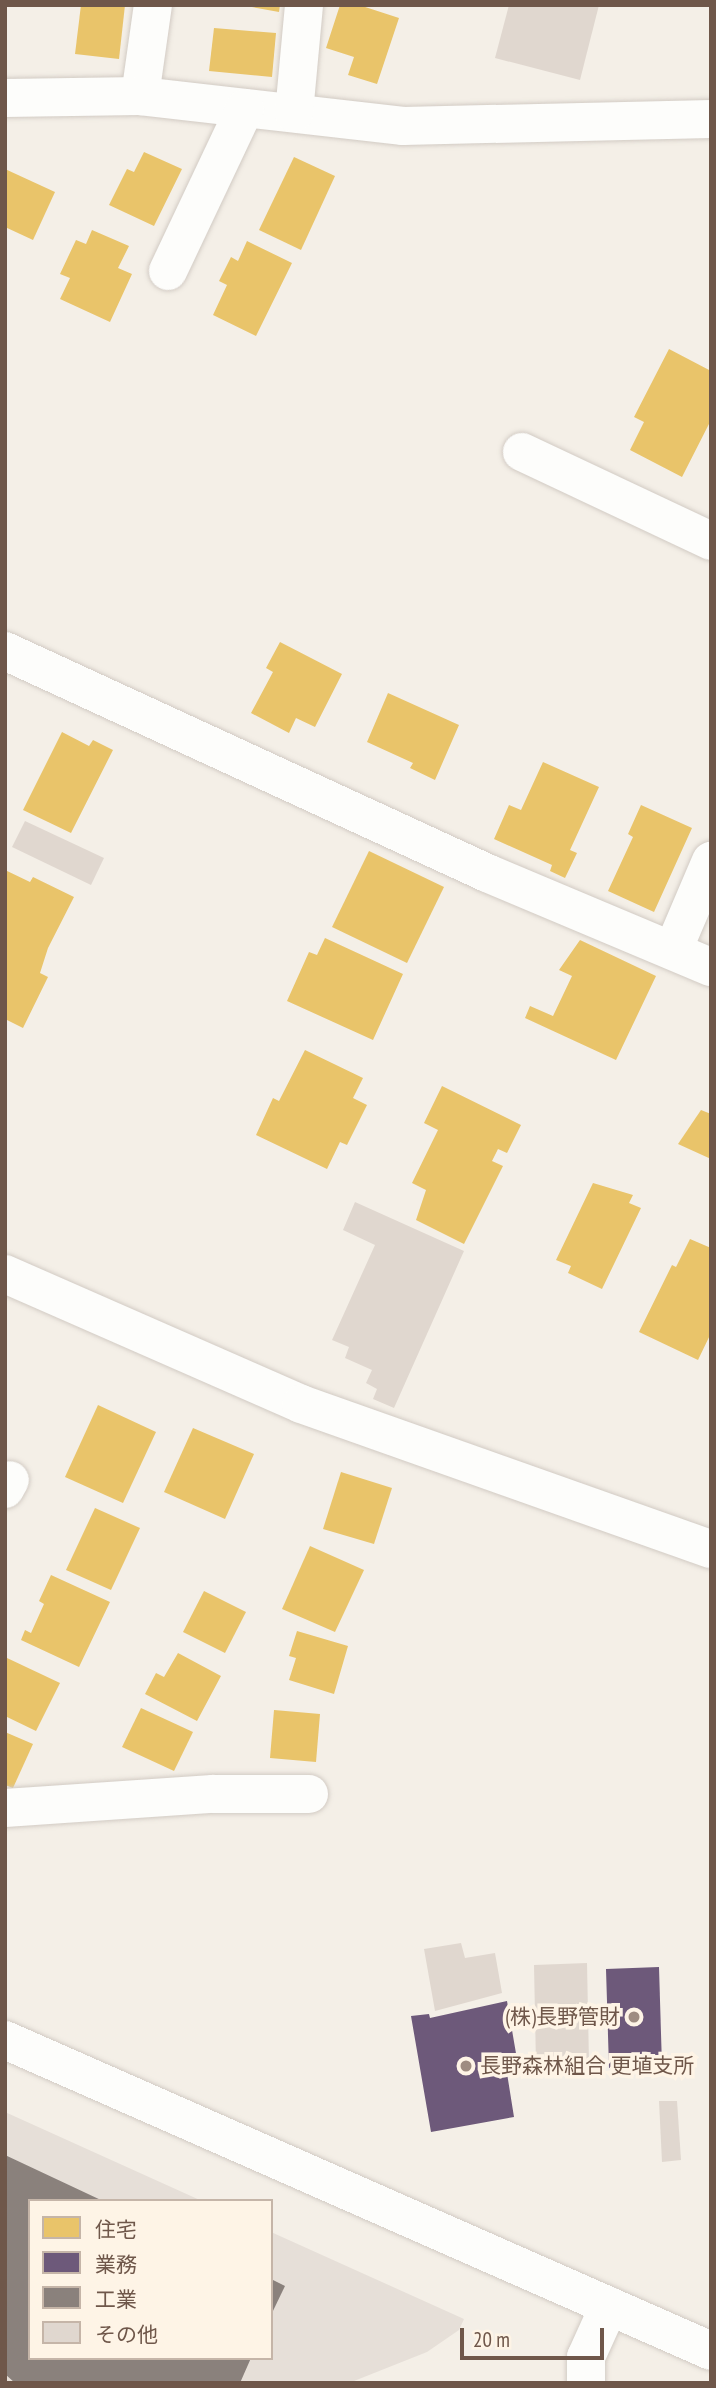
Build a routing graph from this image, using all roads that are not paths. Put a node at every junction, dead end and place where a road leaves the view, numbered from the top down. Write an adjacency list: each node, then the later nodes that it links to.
1 (153, 5): 3 (street)
2 (304, 5): 6 (street)
3 (140, 96): 4 (street); 5 (street)
4 (5, 98)
5 (245, 108): 6 (street); 8 (street)
6 (294, 113): 7 (street)
7 (711, 119)
8 (168, 271)
9 (522, 452): 10 (street)
10 (711, 541)
11 (5, 651): 13 (street)
12 (711, 860): 13 (street)
13 (673, 950): 14 (street)
14 (711, 967)
15 (5, 1274): 16 (street)
16 (711, 1549)
17 (309, 1794): 18 (street)
18 (5, 1808)
19 (5, 2040): 20 (street)
20 (609, 2306): 21 (street); 22 (street)
21 (711, 2351)
22 (586, 2383)

